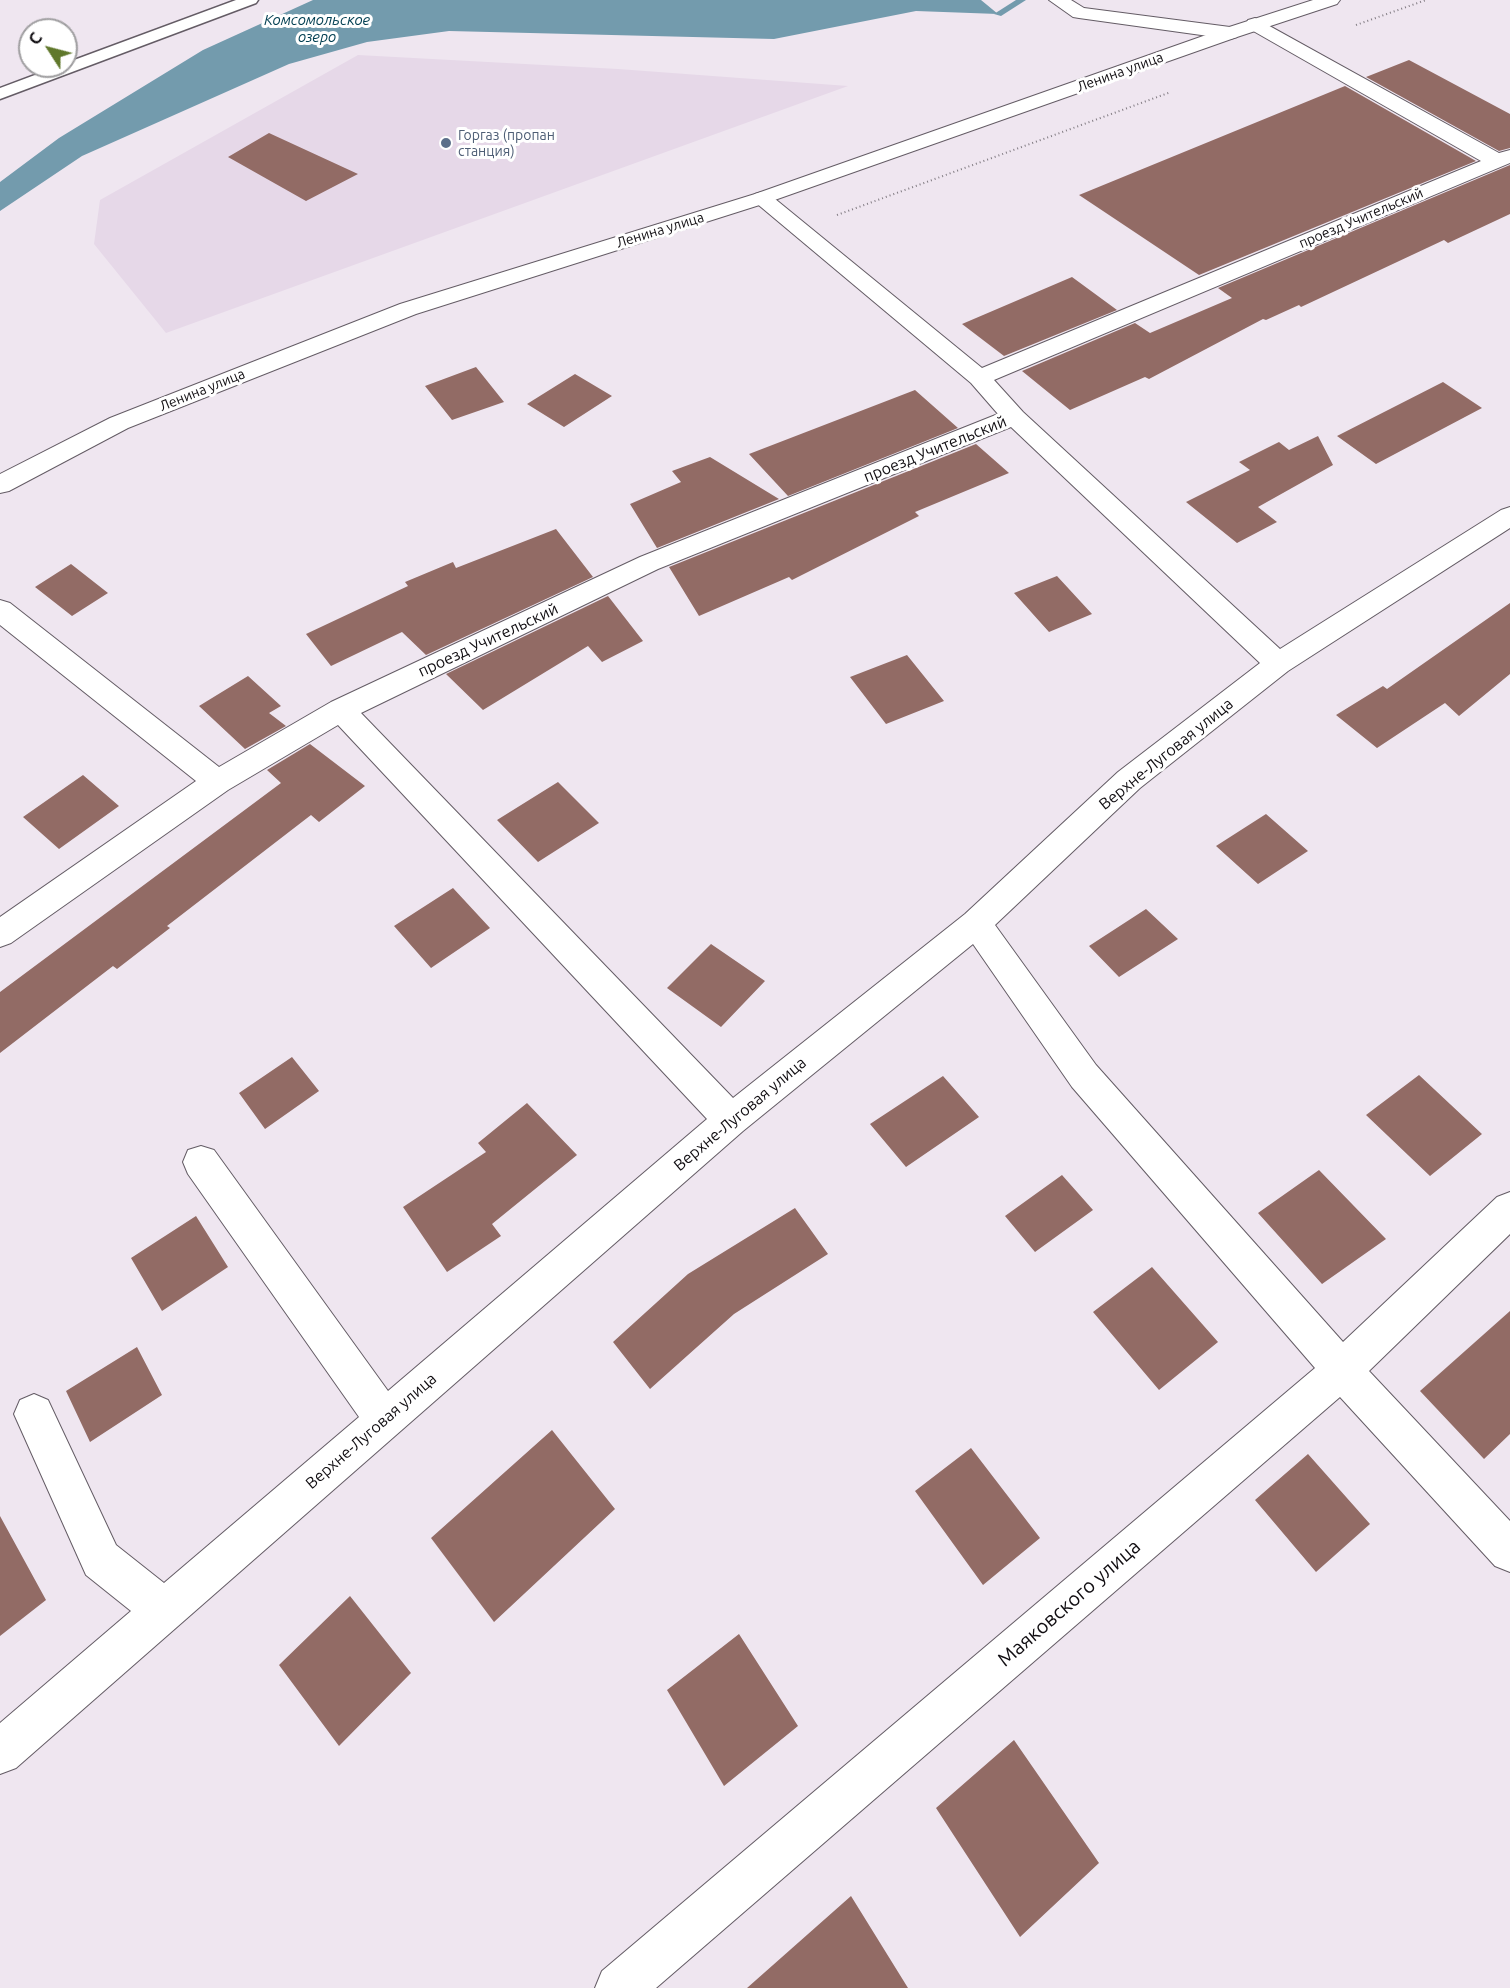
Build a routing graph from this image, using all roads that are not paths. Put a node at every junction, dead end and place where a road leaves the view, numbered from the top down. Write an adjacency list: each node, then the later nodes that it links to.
1 (250, 0): 6 (lane)
2 (1058, 0): 5 (street)
3 (1331, 0): 4 (street, Ленина улица)
4 (1255, 24): 5 (street, Ленина улица); 7 (street)
5 (1230, 33): 8 (street, Ленина улица)
6 (0, 94)
7 (1504, 159): 9 (street, проезд Учительский)
8 (762, 198): 9 (street); 11 (street, Ленина улица)
9 (979, 378): 10 (street)
10 (1014, 417): 14 (street); 15 (street, проезд Учительский)
11 (0, 485)
12 (1510, 516): 14 (street, Верхне-Луговая улица)
13 (0, 610): 16 (street)
14 (1278, 664): 17 (street, Верхне-Луговая улица)
15 (341, 710): 16 (street, проезд Учительский); 19 (street)
16 (217, 782): 18 (street, проезд Учительский)
17 (976, 923): 19 (street, Верхне-Луговая улица); 22 (street)
18 (0, 934)
19 (731, 1120): 24 (street, Верхне-Луговая улица)
20 (201, 1162): 24 (street)
21 (1510, 1209): 22 (street, Маяковского улица)
22 (1342, 1370): 25 (street); 28 (street, Маяковского улица)
23 (34, 1414): 26 (street)
24 (384, 1419): 26 (street, Верхне-Луговая улица)
25 (1510, 1551)
26 (164, 1610): 27 (street, Верхне-Луговая улица)
27 (0, 1752)
28 (619, 1988)

